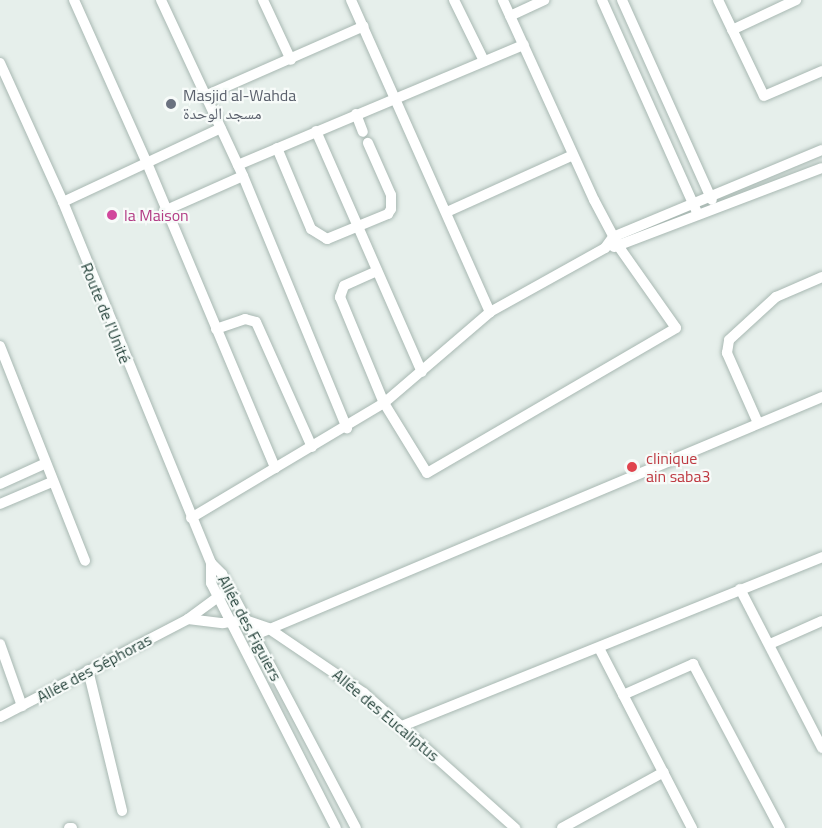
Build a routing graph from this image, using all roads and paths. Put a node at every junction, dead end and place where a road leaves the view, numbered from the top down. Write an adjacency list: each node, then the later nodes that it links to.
1 (74, 0): 30 (street)
2 (161, 0): 20 (street)
3 (263, 0): 16 (street)
4 (351, 0): 13 (street)
5 (454, 0): 17 (street)
6 (503, 0): 12 (street)
7 (544, 0): 12 (street)
8 (622, 0): 34 (street)
9 (718, 0): 14 (street)
10 (796, 0): 14 (street)
11 (607, 1): 35 (street)
12 (510, 16): 15 (street)
13 (364, 26): 16 (street); 21 (street)
14 (732, 30): 19 (street)
15 (524, 45): 17 (street); 29 (street)
16 (291, 60): 20 (street)
17 (484, 61): 21 (street)
18 (0, 63): 36 (street, Route de l'Unité)
19 (822, 72)
20 (207, 95): 23 (street)
21 (394, 98): 22 (street); 39 (street)
22 (356, 114): 24 (street); 25 (street)
23 (221, 128): 30 (street); 31 (street)
24 (316, 131): 27 (street); 41 (street)
25 (363, 132)
26 (368, 143): 41 (street)
27 (277, 148): 31 (street); 41 (street)
28 (822, 150): 34 (street)
29 (573, 155): 39 (street); 42 (street)
30 (147, 163): 36 (street); 38 (street)
31 (238, 165): 33 (street)
32 (822, 168): 37 (street)
33 (243, 176): 38 (street); 52 (street)
34 (710, 194): 35 (street); 37 (street)
35 (693, 201): 40 (street); 42 (street)
36 (63, 202): 59 (street, Route de l'Unité)
37 (716, 208): 40 (street)
38 (164, 211): 46 (street)
39 (447, 212): 45 (street)
40 (698, 215): 42 (street)
41 (358, 226): 43 (street)
42 (616, 242): 45 (street); 50 (street)
43 (377, 271): 48 (street); 50 (street)
44 (822, 277): 51 (street)
45 (490, 312): 48 (street)
46 (216, 328): 53 (street); 55 (street)
47 (0, 346): 54 (street)
48 (422, 372): 50 (street)
49 (822, 397): 51 (street)
50 (384, 403): 52 (street)
51 (758, 423): 70 (street)
52 (347, 428): 53 (street)
53 (312, 447): 55 (street)
54 (44, 464): 56 (street); 57 (street)
55 (275, 468): 59 (street)
56 (52, 482): 58 (street); 61 (street)
57 (0, 484)
58 (0, 504)
59 (191, 518): 62 (street, Route de l'Unité)
60 (822, 558): 63 (street)
61 (85, 561)
62 (211, 563): 64 (street, Allée des Figuiers); 65 (street, Allée des Figuiers)
63 (740, 589): 73 (street); 74 (street)
64 (230, 590): 65 (street, Allée des Séphoras); 67 (street, Allée des Figuiers)
65 (218, 596): 66 (street, Allée des Séphoras); 69 (street, Allée des Figuiers)
66 (188, 619): 69 (street); 75 (street, Allée des Séphoras)
67 (245, 620): 69 (street); 70 (street, Allée des Eucaliptus); 71 (street, Allée des Figuiers)
68 (822, 621): 73 (street)
69 (231, 623): 84 (street, Allée des Figuiers)
70 (268, 628): 71 (street); 79 (street, Allée des Eucaliptus)
71 (253, 636): 85 (street, Allée des Figuiers)
72 (0, 644): 77 (street)
73 (770, 644): 80 (street)
74 (598, 648): 76 (street); 79 (street)
75 (88, 670): 77 (street, Allée des Séphoras); 82 (street)
76 (623, 695): 81 (street); 88 (street)
77 (22, 706): 78 (street, Allée des Séphoras)
78 (0, 717)
79 (402, 726): 83 (street, Allée des Eucaliptus)
80 (822, 748)
81 (664, 772): 86 (street); 87 (street)
82 (122, 811)
83 (511, 827)
84 (336, 828)
85 (356, 828)
86 (562, 828)
87 (692, 828)
88 (780, 828)

